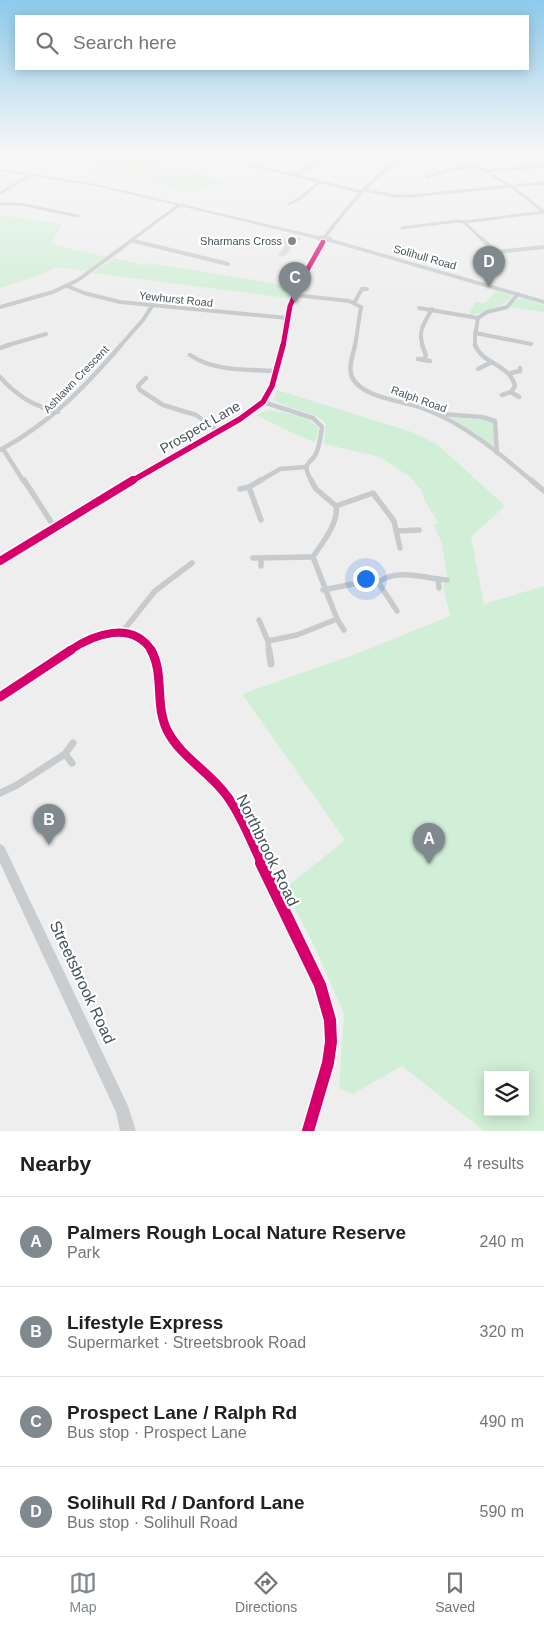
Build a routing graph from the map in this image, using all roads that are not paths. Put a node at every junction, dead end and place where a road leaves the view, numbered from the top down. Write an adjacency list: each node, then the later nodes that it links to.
1 (29, 206): 6 (street)
2 (178, 206): 10 (street)
3 (182, 206): 9 (street, Solihull Road)
4 (351, 206): 9 (street, Prospect Lane)
5 (544, 212): 7 (street)
6 (78, 216)
7 (464, 222): 8 (street); 11 (street)
8 (402, 228)
9 (324, 239): 15 (street, Solihull Road); 16 (street, Prospect Lane)
10 (134, 241): 12 (street); 13 (street)
11 (544, 247)
12 (228, 264)
13 (67, 286): 19 (street, Yewhurst Road); 20 (street)
14 (367, 289): 17 (street)
15 (518, 294): 18 (street, Solihull Road); 24 (street)
16 (295, 295): 17 (street); 23 (street, Prospect Lane)
17 (354, 302): 47 (street, Ralph Road)
18 (544, 302)
19 (152, 306): 23 (street, Yewhurst Road); 46 (street, Ashlawn Crescent)
20 (0, 307)
21 (419, 308): 22 (street)
22 (432, 309): 24 (street); 32 (street)
23 (287, 318): 38 (street, Prospect Lane)
24 (478, 318): 25 (street)
25 (475, 333): 28 (street); 35 (street)
26 (46, 334): 30 (street)
27 (525, 336): 28 (street)
28 (523, 343): 29 (street)
29 (531, 344)
30 (0, 348)
31 (190, 355): 38 (street)
32 (424, 358): 33 (street); 34 (street)
33 (418, 359)
34 (430, 361)
35 (492, 362): 37 (street); 39 (street)
36 (520, 368): 39 (street)
37 (478, 369)
38 (275, 371): 45 (street, Prospect Lane)
39 (510, 374): 42 (street)
40 (0, 377): 46 (street)
41 (146, 378): 48 (street)
42 (511, 392): 43 (street); 44 (street)
43 (502, 395)
44 (518, 397)
45 (262, 402): 48 (street, Prospect Lane); 51 (street)
46 (58, 412): 49 (street, Ashlawn Crescent)
47 (438, 414): 50 (street, Ralph Road); 50 (street)
48 (218, 431): 57 (street, Prospect Lane)
49 (1, 449): 57 (street)
50 (497, 453): 54 (street, Ralph Road)
51 (306, 467): 52 (street); 55 (street)
52 (249, 487): 53 (street); 56 (street)
53 (240, 489)
54 (544, 490)
55 (336, 506): 59 (street); 61 (street)
56 (261, 520)
57 (56, 528): 64 (street, Prospect Lane)
58 (419, 530): 59 (street)
59 (397, 531): 60 (street)
60 (400, 548)
61 (313, 556): 63 (street); 71 (street)
62 (253, 558): 63 (street)
63 (261, 558): 66 (street)
64 (0, 561)
65 (192, 563): 76 (street)
66 (262, 566)
67 (438, 579): 68 (street); 69 (street); 70 (street)
68 (447, 580)
69 (378, 582): 71 (street); 72 (street)
70 (439, 588)
71 (323, 590): 73 (street)
72 (397, 611)
73 (337, 619): 75 (street); 77 (street)
74 (259, 620): 77 (street)
75 (344, 630)
76 (123, 631): 79 (street); 88 (street, Northbrook Road)
77 (268, 641): 78 (street)
78 (271, 664)
79 (0, 697)
80 (73, 744): 81 (street)
81 (65, 754): 82 (street); 83 (street)
82 (72, 763)
83 (0, 794)
84 (0, 850): 85 (street, Streetsbrook Road)
85 (123, 1110): 86 (street, Streetsbrook Road); 87 (street)
86 (128, 1131)
87 (133, 1131)
88 (308, 1131)

